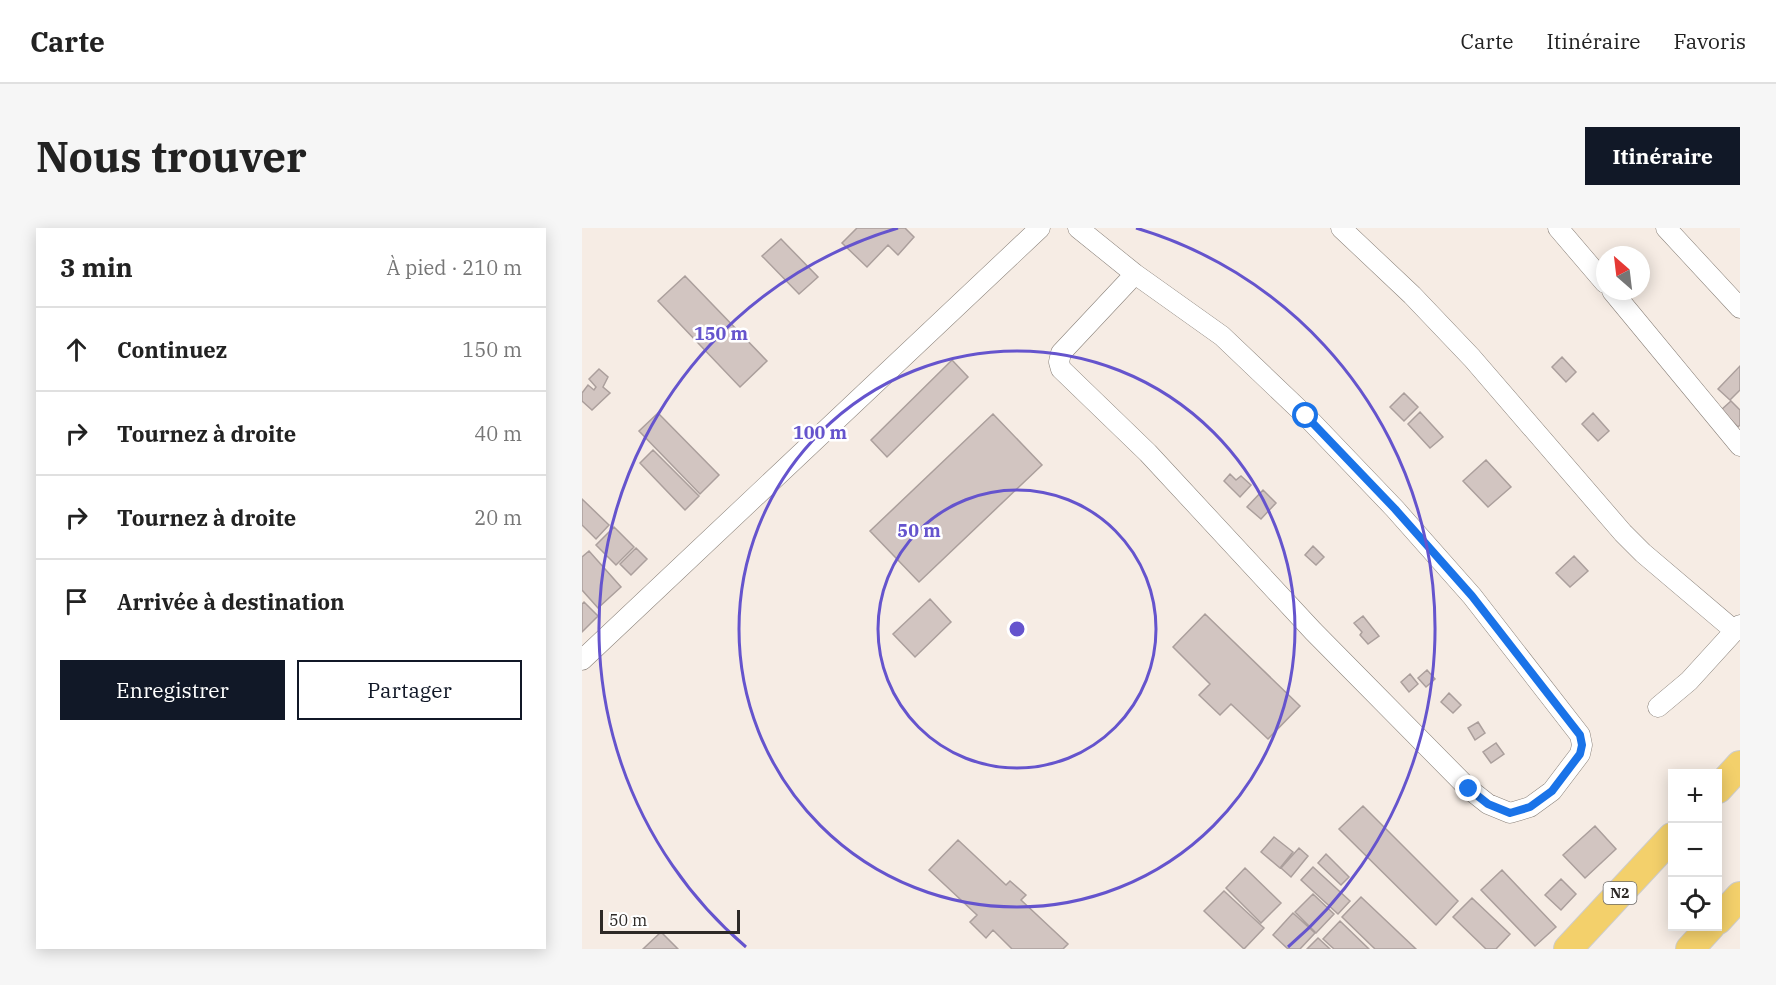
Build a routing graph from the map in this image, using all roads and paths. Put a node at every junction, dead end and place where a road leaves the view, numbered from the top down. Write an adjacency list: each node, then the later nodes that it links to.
1 (1040, 228): 12 (street)
2 (1078, 228): 7 (street)
3 (1341, 228): 11 (street)
4 (1558, 228): 6 (street)
5 (1666, 228): 9 (street)
6 (1596, 272)
7 (1135, 274): 7 (street)
8 (1619, 300): 10 (street)
9 (1740, 308)
10 (1740, 446)
11 (1738, 628): 13 (street)
12 (582, 660)
13 (1658, 707)
14 (1740, 765): 15 (highway)
15 (1722, 785)
16 (1668, 841): 20 (highway, N2)
17 (1740, 896): 18 (highway)
18 (1722, 916)
19 (1707, 931): 21 (highway)
20 (1568, 949)
21 (1690, 949)

